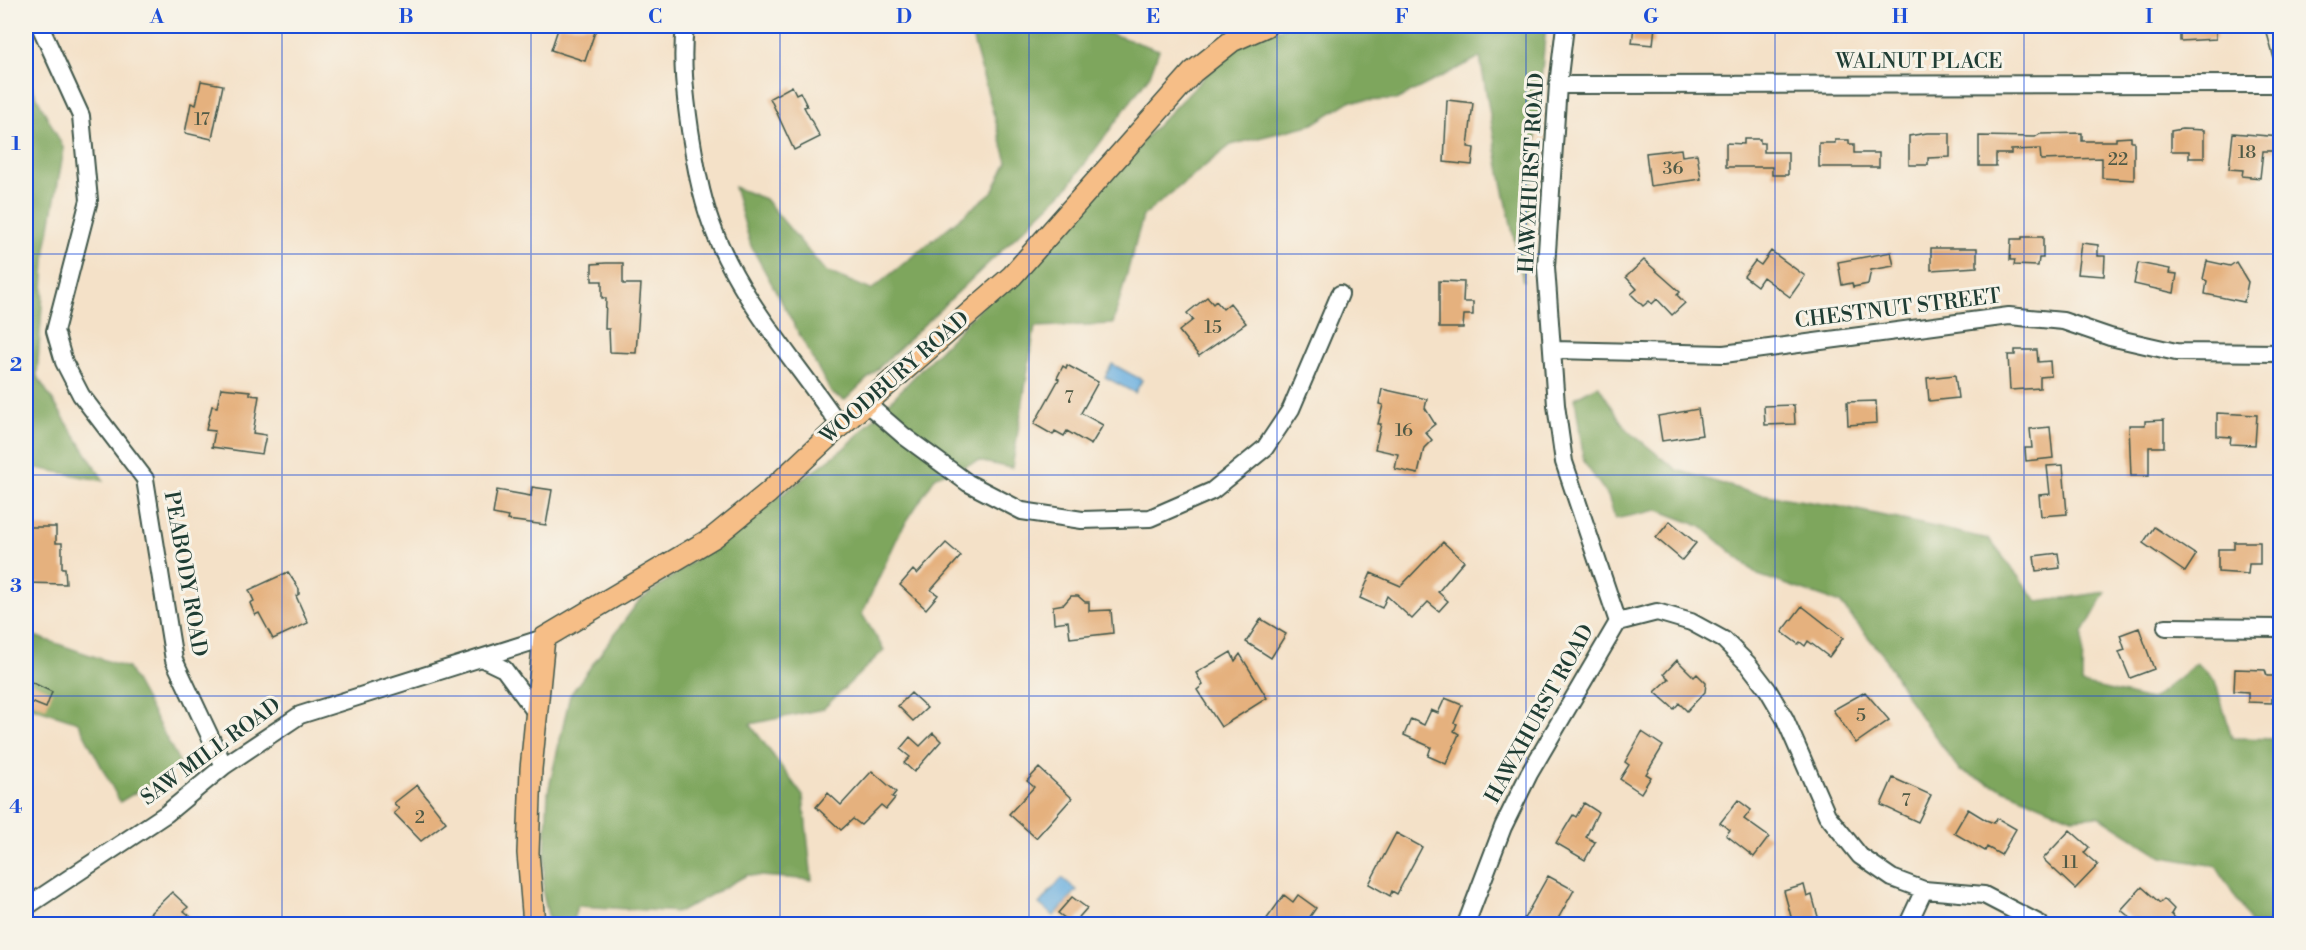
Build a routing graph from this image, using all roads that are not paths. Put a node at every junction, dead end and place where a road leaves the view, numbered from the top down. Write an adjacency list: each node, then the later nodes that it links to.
1 (40, 26): 18 (street, PEABODY ROAD)
2 (685, 26): 11 (street)
3 (1266, 26): 10 (main road, WOODBURY ROAD)
4 (1565, 26): 6 (street, HAWXHURST ROAD)
5 (2280, 84): 6 (street, WALNUT PLACE)
6 (1558, 85): 8 (street, HAWXHURST ROAD)
7 (1340, 294): 10 (street)
8 (1554, 350): 9 (street, CHESTNUT STREET); 12 (street, HAWXHURST ROAD)
9 (2280, 353)
10 (867, 404): 11 (main road, WOODBURY ROAD)
11 (840, 426): 15 (main road, WOODBURY ROAD)
12 (1618, 622): 19 (street); 22 (street, HAWXHURST ROAD)
13 (2166, 627): 14 (street)
14 (2280, 628)
15 (544, 638): 16 (street, SAW MILL ROAD); 17 (main road)
16 (481, 658): 17 (street); 18 (street, SAW MILL ROAD)
17 (537, 714): 21 (main road)
18 (224, 766): 20 (street, SAW MILL ROAD)
19 (1924, 890): 23 (street); 24 (street)
20 (26, 907)
21 (534, 924)
22 (1466, 924)
23 (1908, 924)
24 (2040, 924)

